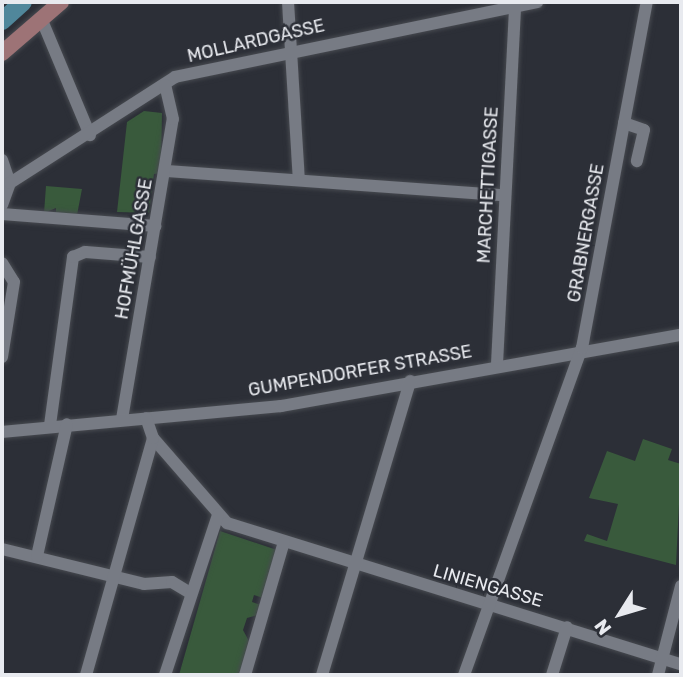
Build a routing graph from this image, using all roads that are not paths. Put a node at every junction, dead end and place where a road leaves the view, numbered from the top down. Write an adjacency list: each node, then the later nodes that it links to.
1 (61, 2): 6 (main road)
2 (288, 2): 7 (street)
3 (537, 2): 5 (street, MOLLARDGASSE)
4 (647, 2): 10 (street, GRABNERGASSE)
5 (515, 7): 7 (street, MOLLARDGASSE); 17 (street, MARCHETTIGASSE)
6 (41, 18): 8 (main road); 11 (street)
7 (290, 49): 9 (street, MOLLARDGASSE); 15 (street)
8 (2, 54)
9 (165, 85): 11 (street, MOLLARDGASSE); 14 (street, HOFMÜHLGASSE)
10 (624, 123): 13 (street); 24 (street, GRABNERGASSE)
11 (90, 135): 16 (street, MOLLARDGASSE)
12 (2, 160): 16 (street)
13 (637, 161)
14 (166, 171): 15 (street); 20 (street, HOFMÜHLGASSE)
15 (299, 180): 17 (street)
16 (10, 183): 18 (street)
17 (504, 195): 26 (street, MARCHETTIGASSE)
18 (2, 205)
19 (2, 214): 20 (street)
20 (156, 226): 21 (street, HOFMÜHLGASSE)
21 (150, 257): 29 (street, HOFMÜHLGASSE); 31 (street)
22 (2, 263): 25 (street)
23 (681, 335): 24 (street, GUMPENDORFER STRASSE)
24 (582, 348): 26 (street, GUMPENDORFER STRASSE); 42 (street, GRABNERGASSE)
25 (2, 357)
26 (497, 363): 27 (street, GUMPENDORFER STRASSE)
27 (410, 382): 28 (street, GUMPENDORFER STRASSE); 38 (street)
28 (146, 418): 29 (street, GUMPENDORFER STRASSE); 33 (street)
29 (122, 419): 30 (street, GUMPENDORFER STRASSE)
30 (67, 424): 31 (street, GUMPENDORFER STRASSE); 37 (street)
31 (50, 425): 32 (street, GUMPENDORFER STRASSE)
32 (2, 432)
33 (153, 438): 34 (street); 39 (street)
34 (218, 515): 35 (street, LINIENGASSE); 41 (street)
35 (284, 542): 38 (street, LINIENGASSE); 48 (street)
36 (2, 549): 37 (street)
37 (37, 556): 39 (street)
38 (356, 565): 42 (street, LINIENGASSE); 49 (street)
39 (116, 573): 41 (street); 46 (street)
40 (681, 586): 44 (street)
41 (190, 593): 47 (street)
42 (489, 605): 43 (street, LINIENGASSE); 50 (street, GRABNERGASSE)
43 (567, 627): 44 (street, LINIENGASSE); 51 (street)
44 (662, 658): 45 (street, LINIENGASSE); 52 (street)
45 (681, 664)
46 (86, 675)
47 (165, 675)
48 (245, 675)
49 (322, 675)
50 (464, 675)
51 (552, 675)
52 (658, 675)

